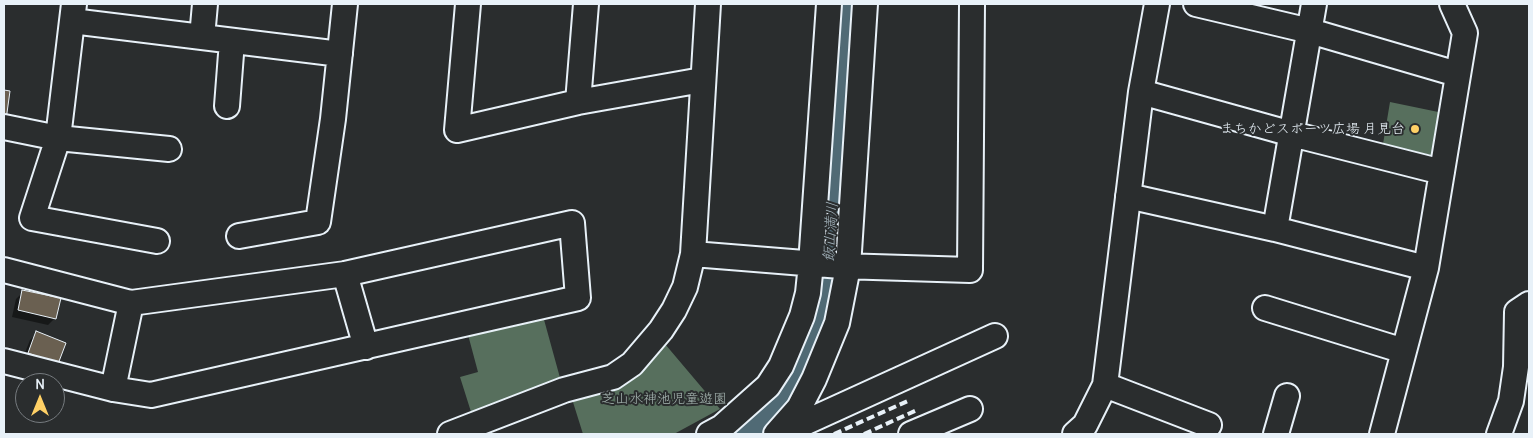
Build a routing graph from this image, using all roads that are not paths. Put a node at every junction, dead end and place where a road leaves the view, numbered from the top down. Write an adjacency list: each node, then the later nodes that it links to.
1 (205, 4): 15 (street)
2 (345, 4): 17 (street)
3 (468, 4): 21 (street)
4 (586, 4): 21 (street)
5 (708, 4): 19 (street)
6 (829, 4): 33 (street)
7 (865, 4): 33 (street)
8 (972, 4): 33 (street)
9 (1157, 4): 20 (street)
10 (1196, 4): 14 (street)
11 (1314, 4): 14 (street)
12 (1452, 4): 18 (street)
13 (73, 12): 15 (street); 25 (street)
14 (1310, 31): 18 (street); 24 (street)
15 (202, 37): 16 (street)
16 (232, 41): 17 (street); 22 (street)
17 (340, 54): 30 (street)
18 (1457, 74): 27 (street)
19 (702, 80): 21 (street); 32 (street)
20 (1141, 92): 24 (street); 28 (street)
21 (578, 102)
22 (227, 106)
23 (4, 127): 25 (street)
24 (1292, 134): 27 (street); 29 (street)
25 (58, 138): 26 (street); 31 (street)
26 (169, 149)
27 (1442, 172): 34 (street)
28 (1128, 196): 29 (street); 45 (street)
29 (1275, 229): 34 (street)
30 (239, 236)
31 (157, 241)
32 (693, 254): 33 (street); 50 (street)
33 (831, 266): 51 (street); 52 (street)
34 (1426, 268): 42 (street)
35 (4, 270): 37 (street)
36 (345, 274): 37 (street); 41 (street); 41 (street)
37 (132, 303): 46 (street)
38 (1529, 304): 44 (street)
39 (1265, 308): 42 (street)
40 (995, 336): 52 (street)
41 (366, 347): 46 (street)
42 (1404, 351): 56 (street)
43 (4, 361): 46 (street)
44 (1523, 370): 57 (street)
45 (1104, 385): 49 (street); 54 (street)
46 (113, 389)
47 (1286, 396): 55 (street)
48 (970, 409): 53 (street)
49 (1209, 425)
50 (450, 434)
51 (709, 434)
52 (777, 434)
53 (911, 434)
54 (1075, 434)
55 (1276, 434)
56 (1382, 434)
57 (1499, 434)

